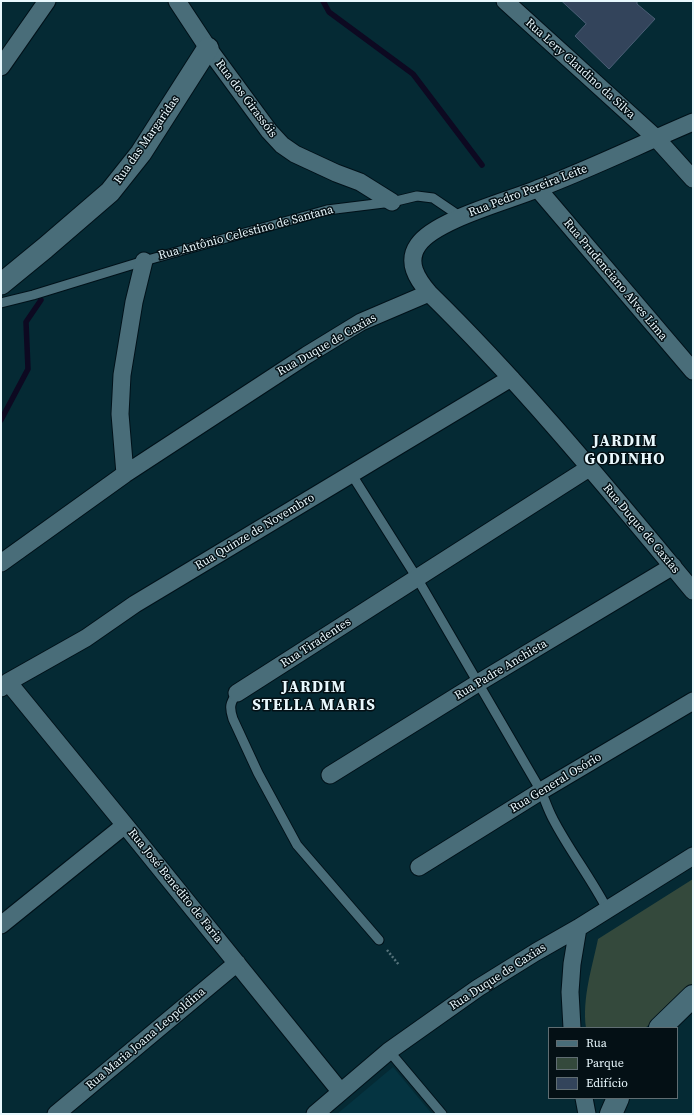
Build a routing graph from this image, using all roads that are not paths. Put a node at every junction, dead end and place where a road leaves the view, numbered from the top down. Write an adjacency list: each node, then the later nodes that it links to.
1 (47, 1): 5 (street)
2 (177, 1): 4 (street, Rua dos Girassóis)
3 (505, 1): 7 (street, Rua Lery Claudino da Silva)
4 (208, 48): 10 (street, Rua dos Girassóis); 13 (street, Rua das Margaridas)
5 (1, 67)
6 (693, 122): 7 (street, Rua Pedro Pereira Leite)
7 (656, 138): 8 (street, Rua Lery Claudino da Silva); 9 (street, Rua Pedro Pereira Leite)
8 (693, 179)
9 (538, 189): 11 (street, Rua Pedro Pereira Leite); 16 (street, Rua Prudenciano Alves Lima)
10 (392, 202): 11 (lane, Rua Antônio Celestino de Santana); 12 (lane, Rua Antônio Celestino de Santana)
11 (461, 217): 14 (street, Rua Pedro Pereira Leite)
12 (144, 261): 15 (lane, Rua Antônio Celestino de Santana); 19 (street, Rua Antônio Celestino de Santana)
13 (1, 284)
14 (429, 293): 17 (street, Rua Duque de Caxias); 19 (street, Rua Duque de Caxias)
15 (1, 302)
16 (693, 371)
17 (511, 378): 18 (street, Rua Duque de Caxias); 20 (street, Rua Quinze de Novembro)
18 (589, 468): 22 (street, Rua Duque de Caxias); 23 (street, Rua Tiradentes)
19 (125, 474): 21 (street, Rua Duque de Caxias)
20 (352, 475): 23 (lane); 26 (street, Rua Quinze de Novembro)
21 (1, 564)
22 (673, 566): 24 (street, Rua Duque de Caxias); 25 (street, Rua Padre Anchieta)
23 (417, 578): 25 (lane); 27 (street, Rua Tiradentes)
24 (693, 591)
25 (478, 683): 29 (street, Rua Padre Anchieta); 30 (lane)
26 (4, 685): 31 (street, Rua José Benedito de Faria)
27 (237, 693): 37 (lane, Rua Tiradentes)
28 (693, 701): 30 (street, Rua General Osório)
29 (330, 775)
30 (541, 791): 33 (street, Rua General Osório); 34 (lane)
31 (125, 824): 35 (street); 38 (street, Rua José Benedito de Faria)
32 (693, 856): 34 (street, Rua Duque de Caxias)
33 (419, 867)
34 (607, 909): 36 (street, Rua Duque de Caxias)
35 (1, 925)
36 (578, 928): 40 (street); 42 (street, Rua Duque de Caxias)
37 (379, 940)
38 (237, 963): 43 (street, Rua José Benedito de Faria); 46 (street, Rua Maria Joana Leopoldina)
39 (693, 996): 41 (main road)
40 (572, 1027)
41 (661, 1027)
42 (389, 1051): 43 (street, Rua Duque de Caxias); 48 (lane)
43 (340, 1092): 47 (street, Rua Duque de Caxias)
44 (584, 1099): 49 (street)
45 (618, 1099): 50 (main road)
46 (56, 1114)
47 (314, 1114)
48 (442, 1114)
49 (587, 1114)
50 (611, 1114)

